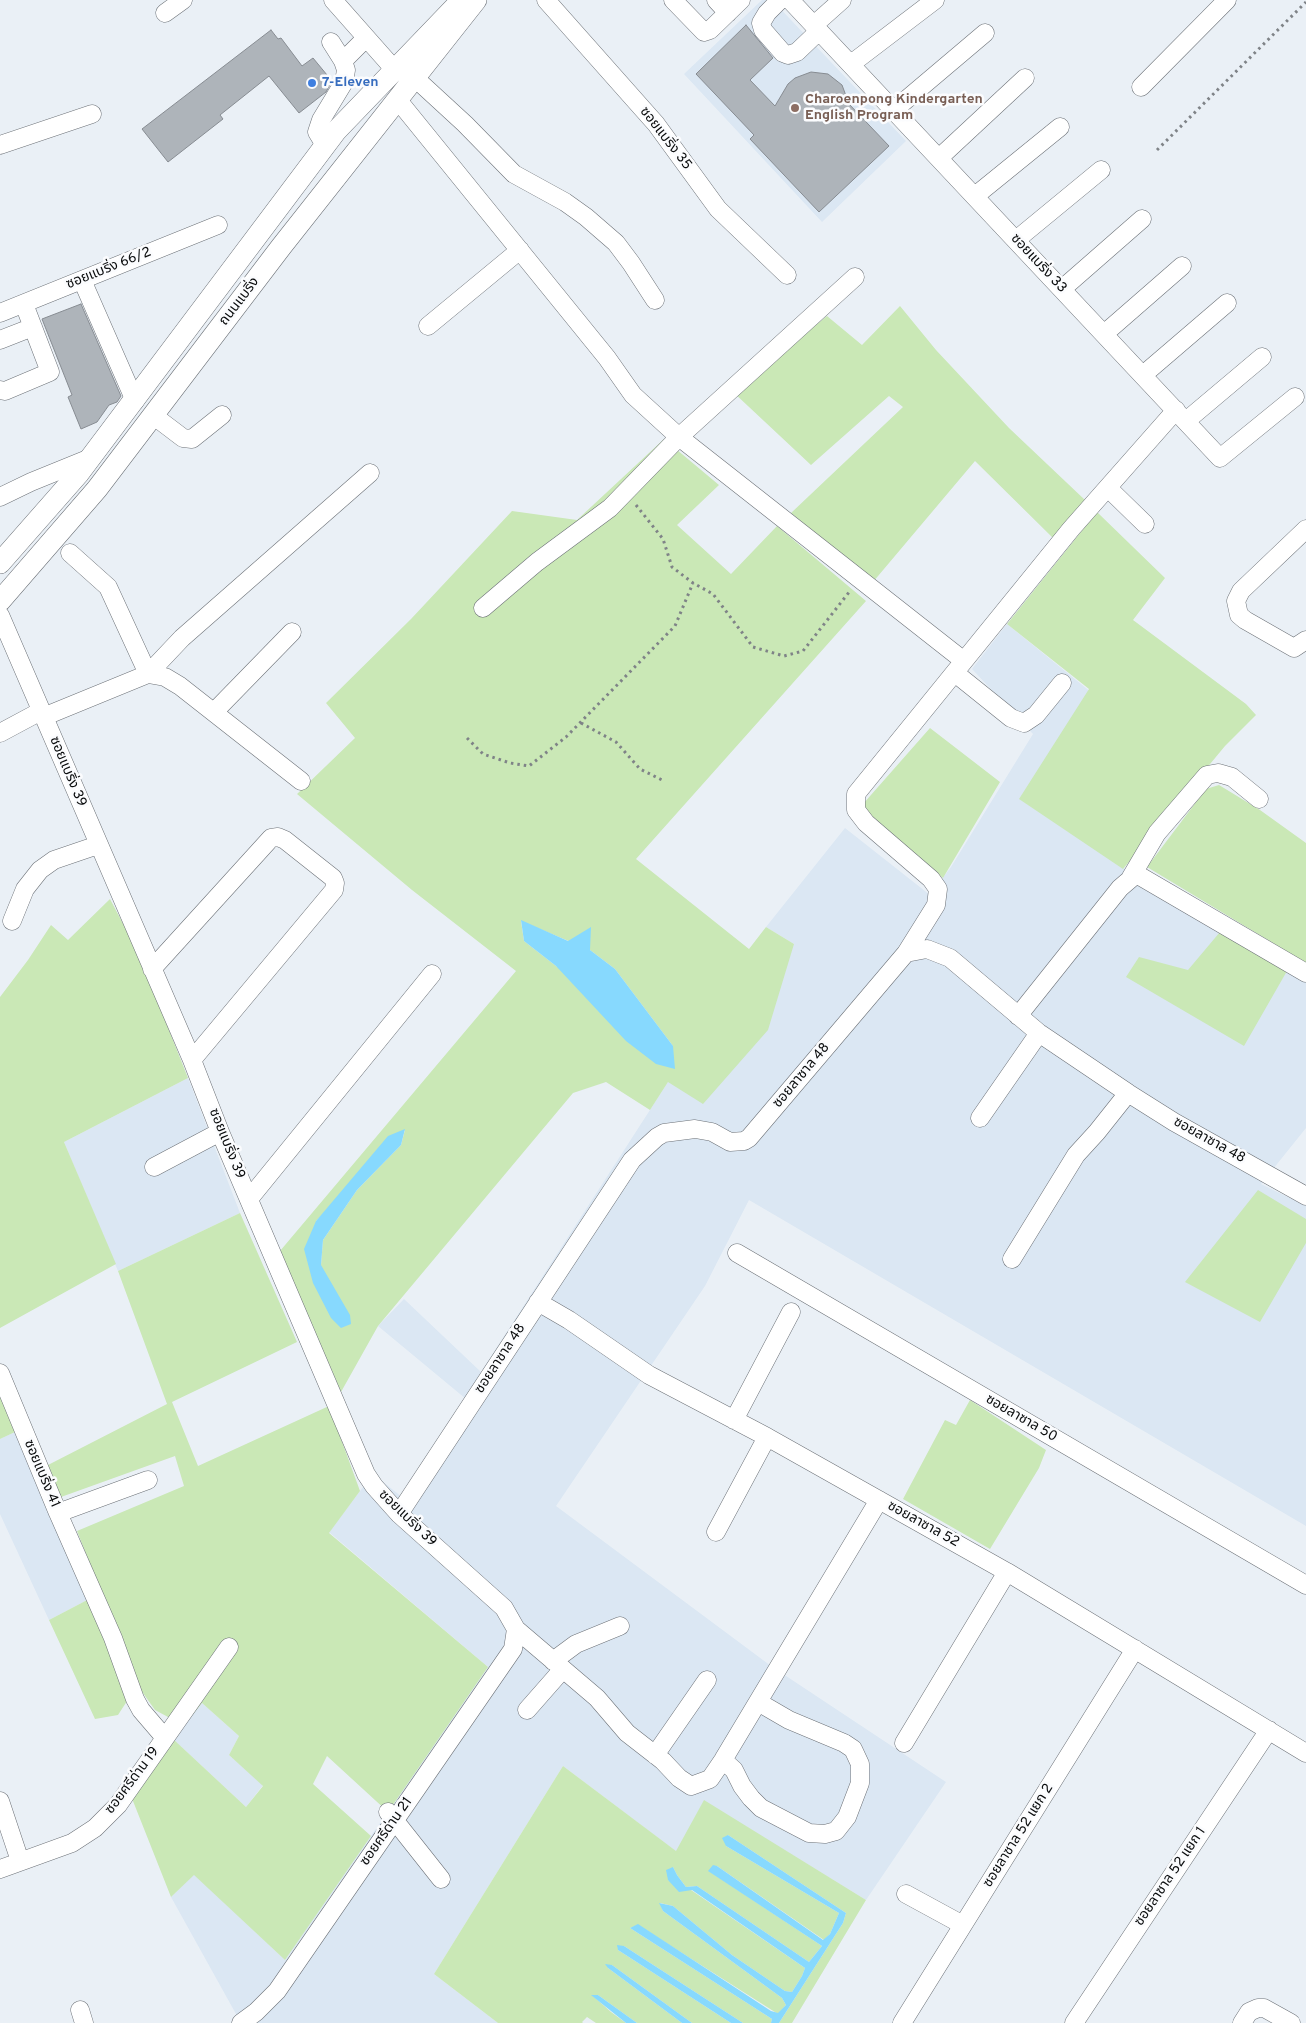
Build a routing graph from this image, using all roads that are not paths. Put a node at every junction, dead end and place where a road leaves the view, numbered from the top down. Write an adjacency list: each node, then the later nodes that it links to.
1 (183, 0): 14 (street)
2 (333, 0): 17 (street)
3 (462, 0): 21 (main road, ถนนแบริ่ง)
4 (476, 0): 22 (main road, ถนนแบริ่ง)
5 (546, 0): 39 (street, ซอยแบริ่ง 35)
6 (673, 0): 13 (street)
7 (741, 0): 13 (street)
8 (780, 0): 15 (street)
9 (790, 0): 15 (street, ซอยแบริ่ง 33)
10 (842, 0): 15 (street)
11 (934, 0): 20 (street)
12 (1227, 0): 24 (street)
13 (722, 6)
14 (165, 13)
15 (817, 28): 20 (street, ซอยแบริ่ง 33)
16 (985, 33): 26 (street)
17 (366, 38): 19 (street); 21 (street)
18 (331, 42): 19 (street)
19 (343, 61): 30 (street)
20 (851, 64): 26 (street, ซอยแบริ่ง 33)
21 (394, 69): 30 (main road, ถนนแบริ่ง)
22 (414, 78): 25 (main road, ถนนแบริ่ง); 43 (street)
23 (1025, 78): 31 (street)
24 (1142, 88)
25 (398, 99): 37 (street); 57 (main road, ถนนแบริ่ง)
26 (894, 110): 31 (street, ซอยแบริ่ง 33)
27 (92, 114): 29 (street)
28 (1060, 127): 33 (street)
29 (0, 145)
30 (325, 145): 55 (main road, ถนนแบริ่ง)
31 (939, 158): 33 (street, ซอยแบริ่ง 33)
32 (1101, 170): 36 (street)
33 (975, 196): 36 (street, ซอยแบริ่ง 33)
34 (1142, 219): 42 (street)
35 (218, 226): 41 (street, ซอยแบริ่ง 66/2)
36 (1016, 240): 42 (street, ซอยแบริ่ง 33)
37 (520, 250): 47 (street); 59 (street)
38 (1182, 266): 49 (street)
39 (787, 275)
40 (855, 276): 59 (street)
41 (82, 280): 45 (street, ซอยแบริ่ง 66/2); 55 (street)
42 (1062, 289): 49 (street, ซอยแบริ่ง 33)
43 (655, 300)
44 (1227, 303): 52 (street)
45 (24, 304): 46 (street, ซอยแบริ่ง 66/2); 48 (street)
46 (0, 314)
47 (428, 326)
48 (33, 327): 50 (street); 53 (street)
49 (1104, 334): 52 (street, ซอยแบริ่ง 33)
50 (0, 340)
51 (1262, 357): 58 (street)
52 (1143, 375): 58 (street, ซอยแบริ่ง 33)
53 (0, 390)
54 (1295, 397): 58 (street, ซอยแบริ่ง 33)
55 (135, 401): 60 (main road, ถนนแบริ่ง)
56 (222, 415): 57 (street)
57 (154, 416): 68 (main road, ถนนแบริ่ง)
58 (1181, 416): 62 (street)
59 (679, 436): 69 (street); 73 (street)
60 (90, 458): 63 (street); 67 (main road, ถนนแบริ่ง)
61 (370, 473): 74 (street)
62 (1108, 488): 64 (street); 73 (street)
63 (0, 497)
64 (1145, 524)
65 (1306, 529): 72 (street)
66 (70, 553): 74 (street)
67 (0, 563)
68 (0, 600)
69 (483, 608)
70 (0, 615): 77 (street, ซอยแบริ่ง 39)
71 (292, 632): 76 (street)
72 (1306, 640)
73 (960, 667): 75 (street); 84 (street)
74 (148, 674): 76 (street); 77 (street)
75 (1062, 683)
76 (214, 712): 79 (street)
77 (42, 714): 78 (street); 81 (street, ซอยแบริ่ง 39)
78 (0, 733)
79 (301, 781)
80 (1259, 799): 82 (street)
81 (98, 845): 83 (street); 85 (street, ซอยแบริ่ง 39)
82 (1131, 877): 86 (street); 88 (street)
83 (12, 922)
84 (906, 953): 88 (street, ซอยลาซาล 48); 99 (street, ซอยลาซาล 48)
85 (152, 969): 90 (street, ซอยแบริ่ง 39); 90 (street)
86 (1306, 973)
87 (432, 974): 96 (street)
88 (1018, 1016): 89 (street, ซอยลาซาล 48)
89 (1039, 1033): 91 (street, ซอยลาซาล 48); 92 (street)
90 (192, 1060): 93 (street, ซอยแบริ่ง 39)
91 (1128, 1093): 95 (street, ซอยลาซาล 48); 98 (street)
92 (980, 1118)
93 (220, 1132): 94 (street); 96 (street, ซอยแบริ่ง 39)
94 (154, 1167)
95 (1306, 1196)
96 (249, 1200): 107 (street, ซอยแบริ่ง 39)
97 (737, 1254): 110 (street, ซอยลาซาล 50)
98 (1012, 1259)
99 (538, 1302): 102 (street, ซอยลาซาล 52); 107 (street, ซอยลาซาล 48)
100 (791, 1312): 102 (street)
101 (0, 1373): 106 (street, ซอยแบริ่ง 41)
102 (734, 1420): 103 (street, ซอยลาซาล 52)
103 (767, 1437): 105 (street, ซอยลาซาล 52); 108 (street)
104 (148, 1480): 106 (street, ซอยแบริ่ง 41)
105 (880, 1500): 109 (street, ซอยลาซาล 52); 117 (street)
106 (58, 1513): 120 (street)
107 (399, 1514): 112 (street, ซอยแบริ่ง 39)
108 (716, 1532)
109 (1007, 1572): 114 (street, ซอยลาซาล 52); 121 (street)
110 (1306, 1585)
111 (620, 1626): 115 (street)
112 (516, 1629): 115 (street, ซอยแบริ่ง 39); 126 (street, ซอยศรีด่าน 21)
113 (229, 1647): 120 (street, ซอยศรีด่าน 19)
114 (1135, 1649): 119 (street, ซอยลาซาล 52); 131 (street, ซอยลาซาล 52 แยก 2)
115 (558, 1665): 118 (street); 123 (street, ซอยแบริ่ง 39)
116 (707, 1680): 123 (street)
117 (758, 1702): 124 (street); 124 (street)
118 (527, 1710)
119 (1269, 1730): 122 (street, ซอยลาซาล 52); 134 (street, ซอยลาซาล 52 แยก 1)
120 (165, 1738): 127 (street, ซอยศรีด่าน 19)
121 (904, 1744)
122 (1306, 1753)
123 (655, 1755): 124 (street, ซอยแบริ่ง 39)
124 (723, 1760)
125 (0, 1801): 127 (street)
126 (391, 1816): 129 (street); 132 (street, ซอยศรีด่าน 21)
127 (20, 1861): 128 (street, ซอยศรีด่าน 19)
128 (0, 1869)
129 (441, 1879)
130 (906, 1894): 131 (street)
131 (963, 1925): 133 (street, ซอยลาซาล 52 แยก 2)
132 (241, 2023)
133 (902, 2023)
134 (1074, 2023)
135 (1242, 2023): 136 (street)
136 (1290, 2023)

